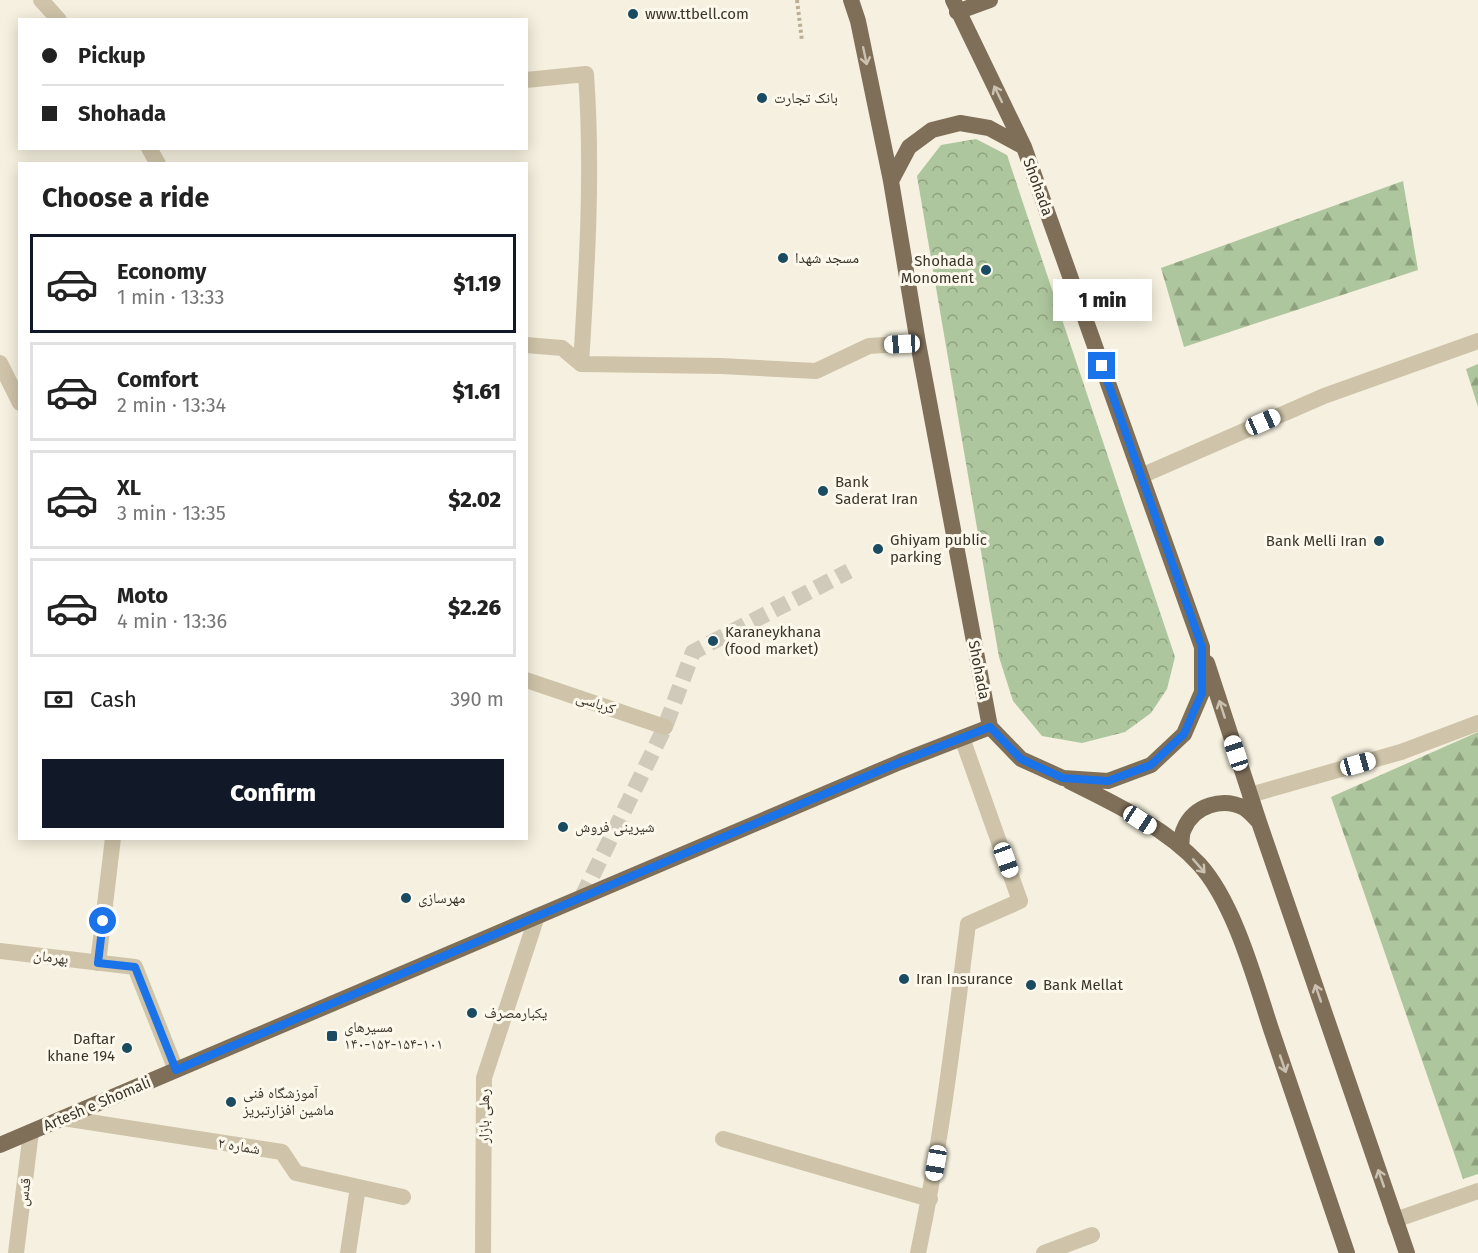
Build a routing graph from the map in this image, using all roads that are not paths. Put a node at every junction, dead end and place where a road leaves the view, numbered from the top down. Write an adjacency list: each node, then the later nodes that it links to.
1 (41, 0): 5 (street)
2 (851, 0): 8 (main road, one-way to 8)
3 (990, 0): 4 (main road)
4 (955, 6): 7 (main road, one-way to 4)
5 (57, 18)
6 (528, 80): 13 (street)
7 (1024, 147): 8 (main road, Shohada); 15 (main road, Shohada)
8 (891, 181): 10 (main road, Shohada)
9 (1478, 341): 15 (street)
10 (918, 343): 13 (street); 20 (main road, Shohada)
11 (528, 345): 13 (street)
12 (0, 363): 14 (street)
13 (581, 364)
14 (18, 399)
15 (1141, 476): 16 (main road, Shohada)
16 (1202, 647): 22 (main road, Shohada); 23 (main road, one-way to 16)
17 (528, 681): 19 (street, کرباسی)
18 (1478, 723): 23 (street)
19 (665, 727)
20 (990, 727): 21 (main road, Artesh e Shomali); 22 (main road, Shohada)
21 (962, 738): 27 (main road, Artesh e Shomali); 38 (street)
22 (1063, 778): 26 (main road)
23 (1250, 795): 24 (main road)
24 (1259, 822): 26 (main road); 39 (main road, one-way to 24)
25 (113, 840): 29 (street)
26 (1181, 848): 46 (main road, one-way to 46)
27 (537, 916): 30 (main road, Artesh e Shomali); 43 (street, رهلی بازار)
28 (0, 951): 29 (street, بهرمان)
29 (98, 963): 30 (street, بهرمان)
30 (176, 1070): 31 (main road, Artesh e Shomali)
31 (63, 1118): 32 (main road, Artesh e Shomali); 35 (street, شماره ۲)
32 (31, 1132): 34 (main road, Artesh e Shomali); 41 (street, قدس)
33 (723, 1139): 38 (street)
34 (0, 1145)
35 (358, 1187): 37 (street, شماره ۲); 42 (street)
36 (1478, 1191): 39 (street)
37 (403, 1197)
38 (930, 1198): 44 (street)
39 (1395, 1220): 47 (main road)
40 (1092, 1235): 45 (street)
41 (16, 1253)
42 (348, 1253)
43 (483, 1253)
44 (918, 1253)
45 (1044, 1253)
46 (1347, 1253)
47 (1407, 1253)

